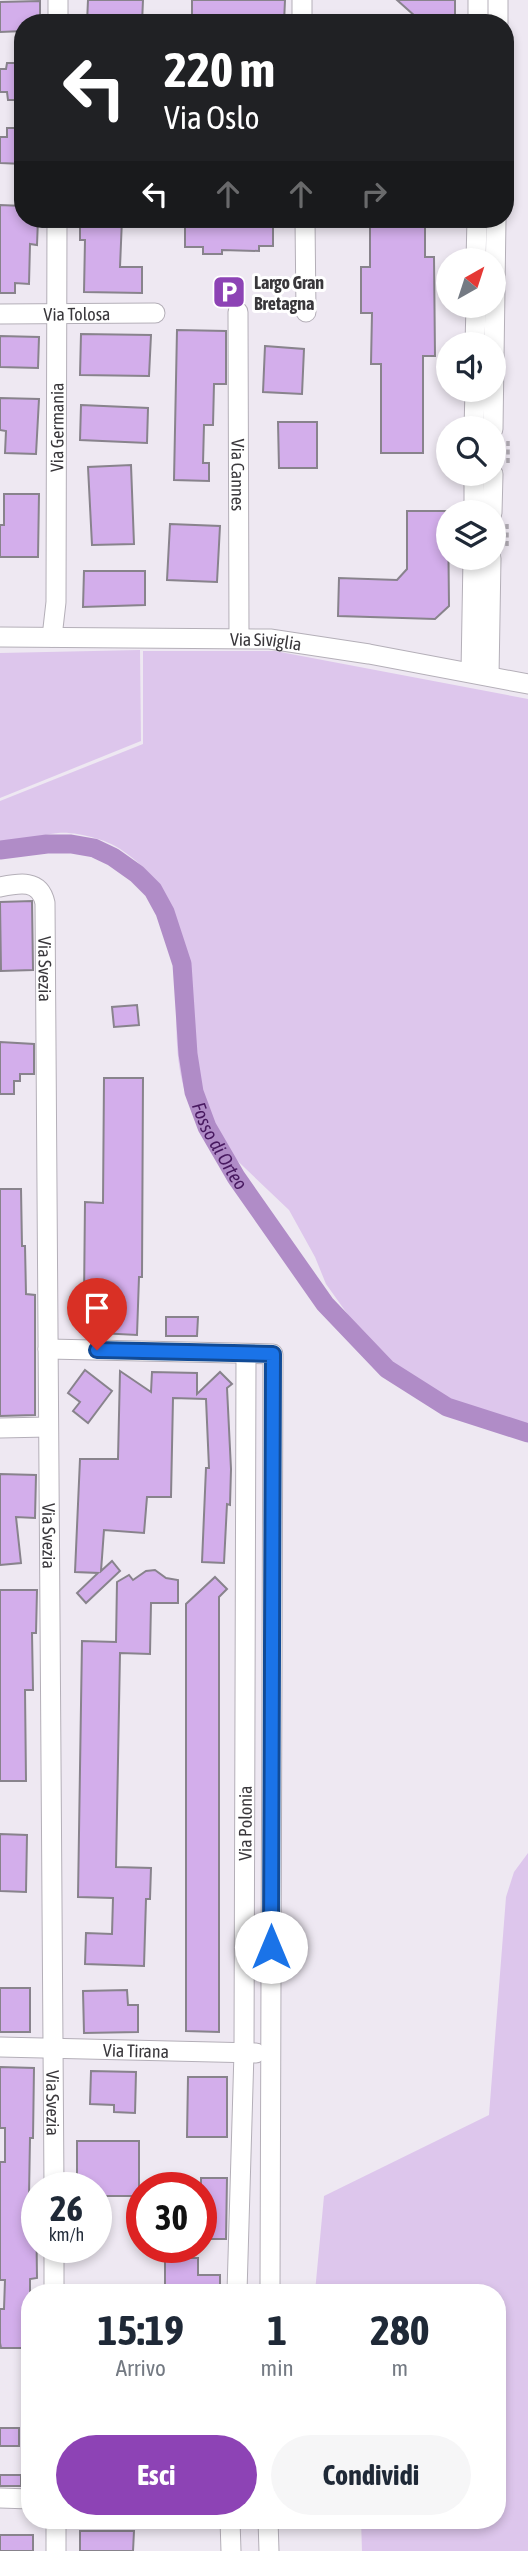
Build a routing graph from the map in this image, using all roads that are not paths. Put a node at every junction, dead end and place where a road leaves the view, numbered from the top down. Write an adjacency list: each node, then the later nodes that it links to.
1 (58, 228): 10 (street, Via Germania)
2 (304, 228): 6 (street)
3 (477, 228): 5 (street)
4 (496, 228): 11 (street)
5 (476, 248)
6 (306, 312)
7 (155, 313): 10 (street, Via Tolosa)
8 (238, 313): 16 (street, Via Cannes)
9 (0, 314): 10 (street, Via Tolosa)
10 (58, 314): 15 (street, Via Germania)
11 (493, 416)
12 (474, 570): 17 (street)
13 (490, 570): 17 (street)
14 (0, 637): 15 (street, Via Siviglia)
15 (52, 637): 16 (street, Via Siviglia)
16 (239, 637): 17 (street, Via Siviglia)
17 (480, 674): 18 (street, Via Siviglia)
18 (528, 684)
19 (0, 887): 20 (street, Via Svezia)
20 (48, 1349): 21 (street); 22 (street, Via Svezia)
21 (246, 1354): 26 (street, Via Polonia); 27 (street, Via Polonia)
22 (48, 1427): 23 (street); 25 (street, Via Svezia)
23 (0, 1428)
24 (0, 2047): 25 (street, Via Tirana)
25 (53, 2048): 26 (street, Via Tirana); 28 (street, Via Svezia)
26 (244, 2052): 27 (street, Via Tirana); 31 (street, Via Polonia)
27 (271, 2055): 32 (street, Via Polonia)
28 (54, 2172)
29 (54, 2263): 30 (street)
30 (54, 2284)
31 (237, 2284)
32 (270, 2284)
33 (0, 2498): 34 (street)
34 (21, 2499)
35 (56, 2529): 38 (street)
36 (230, 2529): 39 (street)
37 (268, 2529): 40 (street)
38 (56, 2551)
39 (231, 2551)
40 (268, 2551)

